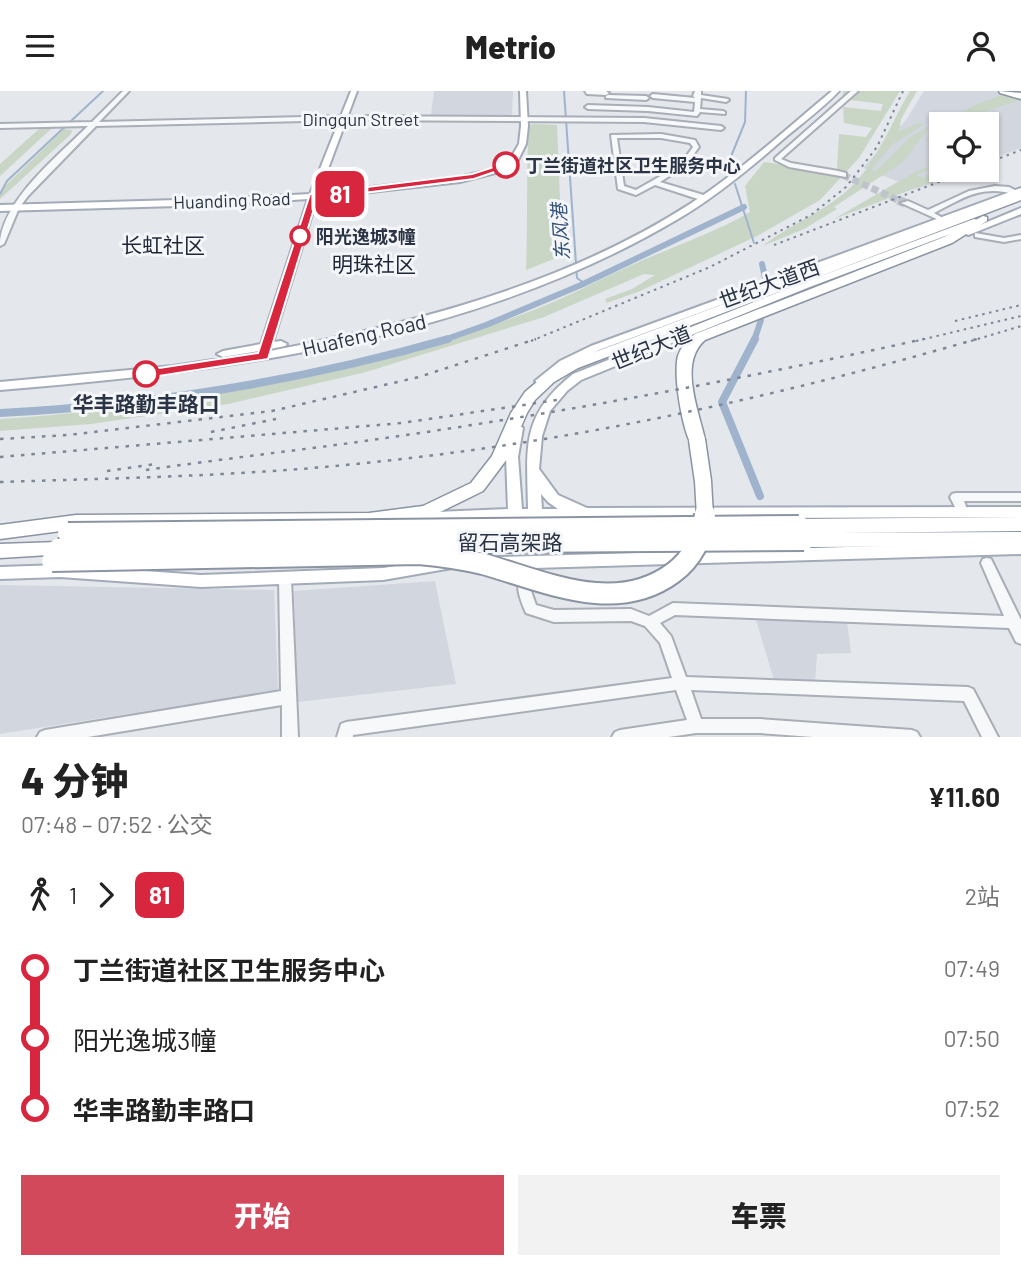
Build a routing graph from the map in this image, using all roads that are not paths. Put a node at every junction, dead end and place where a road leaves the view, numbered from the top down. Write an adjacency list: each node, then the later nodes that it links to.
1 (126, 91): 22 (street)
2 (354, 91): 19 (main road)
3 (523, 91): 20 (main road, Huanding Road)
4 (825, 91): 29 (main road)
5 (836, 91): 29 (main road)
6 (855, 91): 25 (street)
7 (1003, 91): 9 (highway)
8 (587, 92): 10 (street)
9 (1020, 93)
10 (606, 94): 11 (street); 15 (street)
11 (651, 95): 12 (street); 16 (street)
12 (697, 96): 13 (street); 17 (street)
13 (726, 100)
14 (588, 107): 15 (street)
15 (607, 108): 16 (street); 21 (street)
16 (648, 109): 17 (street)
17 (697, 110): 18 (street)
18 (723, 113)
19 (344, 118): 20 (street, Dingqun Street); 22 (street, Dingqun Street); 28 (main road)
20 (523, 120): 21 (street, Dingqun Street); 28 (main road, Huanding Road)
21 (610, 120): 24 (street, Dingqun Street)
22 (94, 124): 23 (street, Dingqun Street); 32 (street)
23 (0, 126)
24 (721, 128)
25 (843, 174)
26 (654, 182): 26 (street); 29 (street)
27 (1020, 195): 34 (street); 36 (highway); 46 (highway)
28 (313, 197): 32 (main road, Huanding Road); 43 (main road)
29 (699, 197): 43 (main road, Huafeng Road)
30 (905, 203): 34 (street)
31 (0, 208): 32 (main road, Huanding Road)
32 (15, 208): 40 (street)
33 (1021, 211): 39 (main road)
34 (928, 213): 35 (street)
35 (939, 218)
36 (974, 222): 39 (highway); 42 (main road, 世纪大道)
37 (978, 235): 38 (street)
38 (1021, 237)
39 (948, 240): 41 (highway)
40 (0, 244)
41 (927, 248): 42 (main road); 63 (highway, bridge)
42 (895, 252): 47 (main road, 世纪大道)
43 (264, 352): 44 (main road, Huafeng Road); 45 (main road, Huafeng Road)
44 (0, 378)
45 (0, 386)
46 (519, 413): 51 (main road); 54 (highway)
47 (533, 459): 52 (main road); 53 (main road)
48 (1021, 497): 49 (street)
49 (960, 506)
50 (1021, 512): 52 (main road)
51 (514, 514): 53 (main road); 54 (main road); 64 (main road)
52 (613, 514): 53 (main road)
53 (535, 515): 64 (main road)
54 (369, 520): 56 (highway)
55 (1021, 524): 57 (highway, 留石高架路)
56 (0, 533): 59 (highway, 留石高架路)
57 (801, 533): 58 (highway, 留石高架路); 59 (highway, 留石高架路, bridge)
58 (1021, 539)
59 (59, 548): 61 (highway, 留石高架路); 62 (highway); 63 (highway, bridge)
60 (1021, 548): 64 (main road)
61 (0, 551)
62 (0, 558)
63 (94, 560): 67 (highway, bridge)
64 (525, 562): 66 (main road); 70 (street)
65 (987, 563): 71 (street)
66 (435, 564): 67 (main road); 69 (main road)
67 (349, 565)
68 (0, 573): 69 (main road)
69 (285, 579): 74 (street)
70 (650, 622): 71 (street); 73 (street)
71 (1014, 622): 72 (street)
72 (1021, 638)
73 (681, 684): 75 (street); 78 (street); 81 (street)
74 (288, 697): 76 (street); 77 (street)
75 (696, 726): 79 (street); 80 (street)
76 (45, 737)
77 (290, 737)
78 (345, 737)
79 (620, 737)
80 (912, 737)
81 (990, 737)

